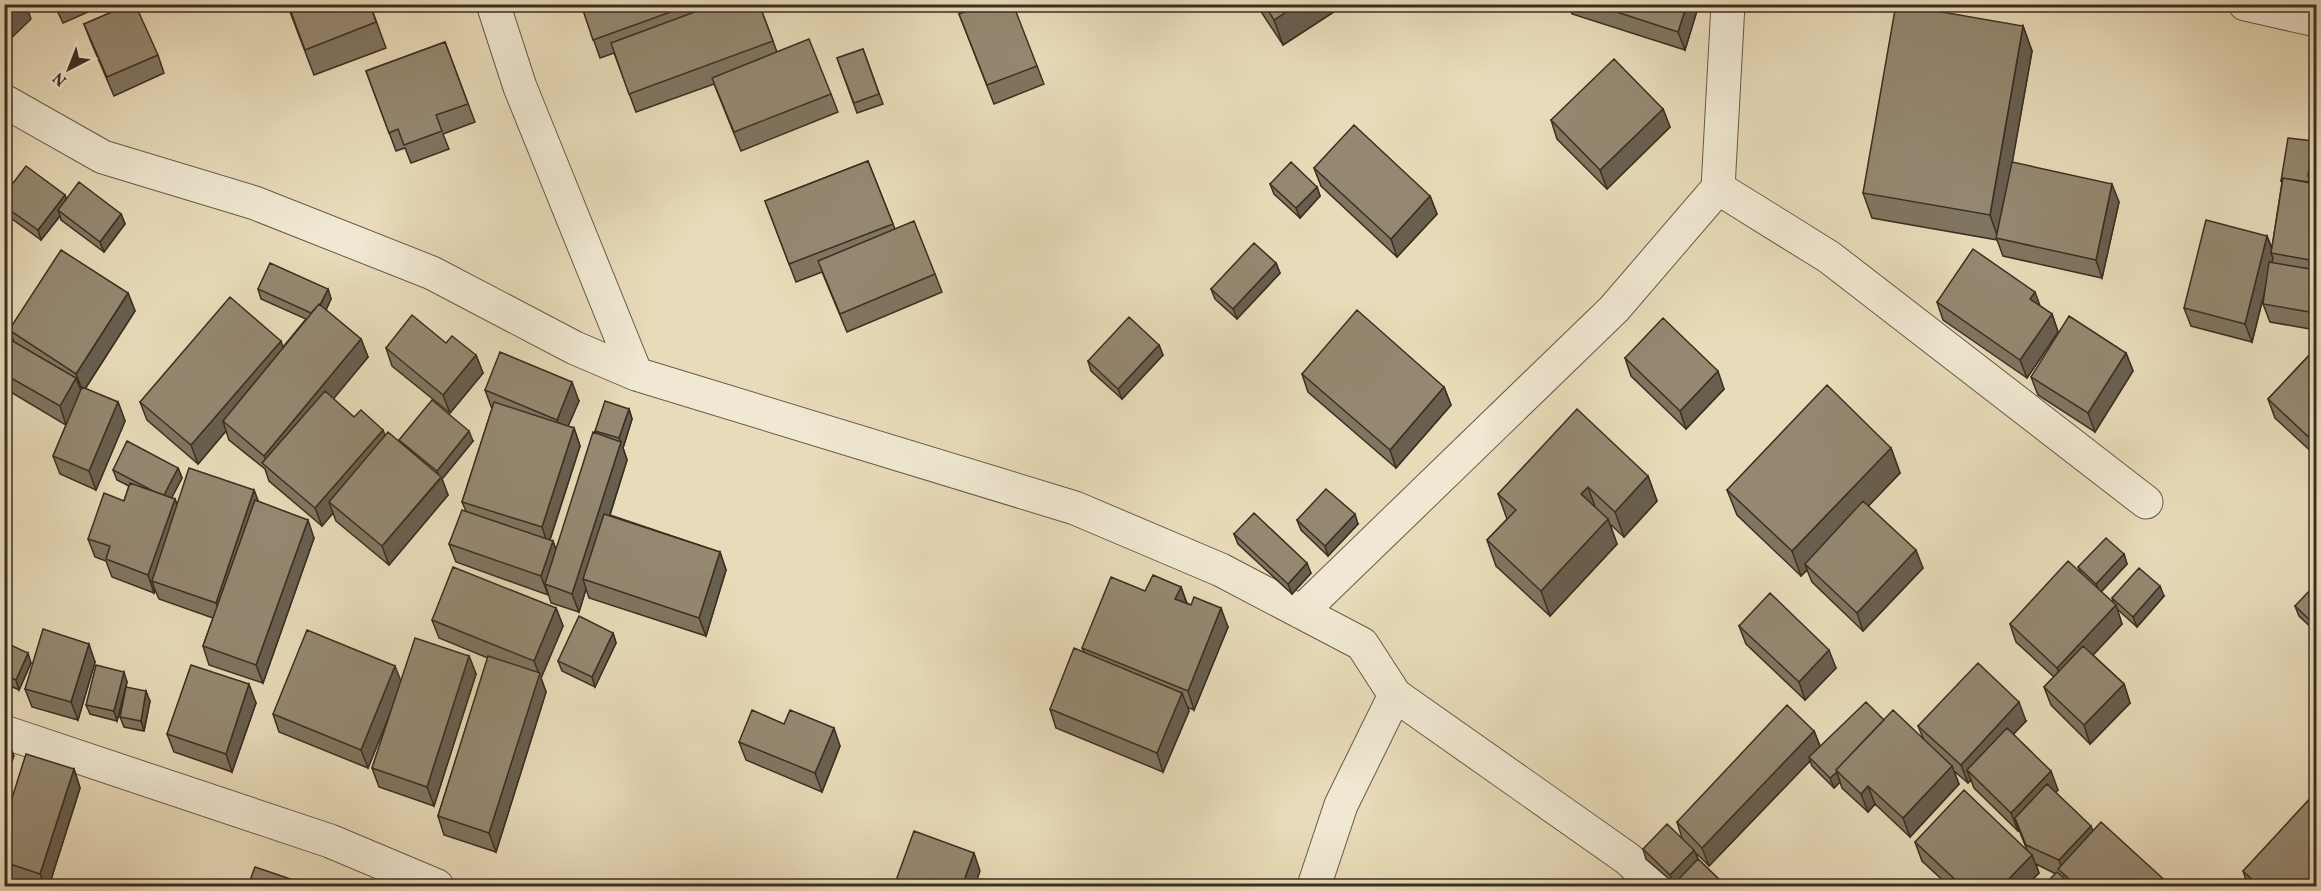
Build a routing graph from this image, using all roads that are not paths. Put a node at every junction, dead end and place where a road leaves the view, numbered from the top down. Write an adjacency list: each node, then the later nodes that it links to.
1 (493, 4): 7 (street)
2 (1728, 4): 6 (street)
3 (2245, 4): 4 (street)
4 (2316, 20)
5 (4, 101): 7 (street)
6 (1718, 188): 8 (street); 9 (street)
7 (636, 374): 9 (street)
8 (2146, 502)
9 (1301, 612): 10 (street)
10 (1395, 695): 13 (street); 14 (street)
11 (4, 732): 12 (street)
12 (437, 886)
13 (1314, 886)
14 (1657, 886)

